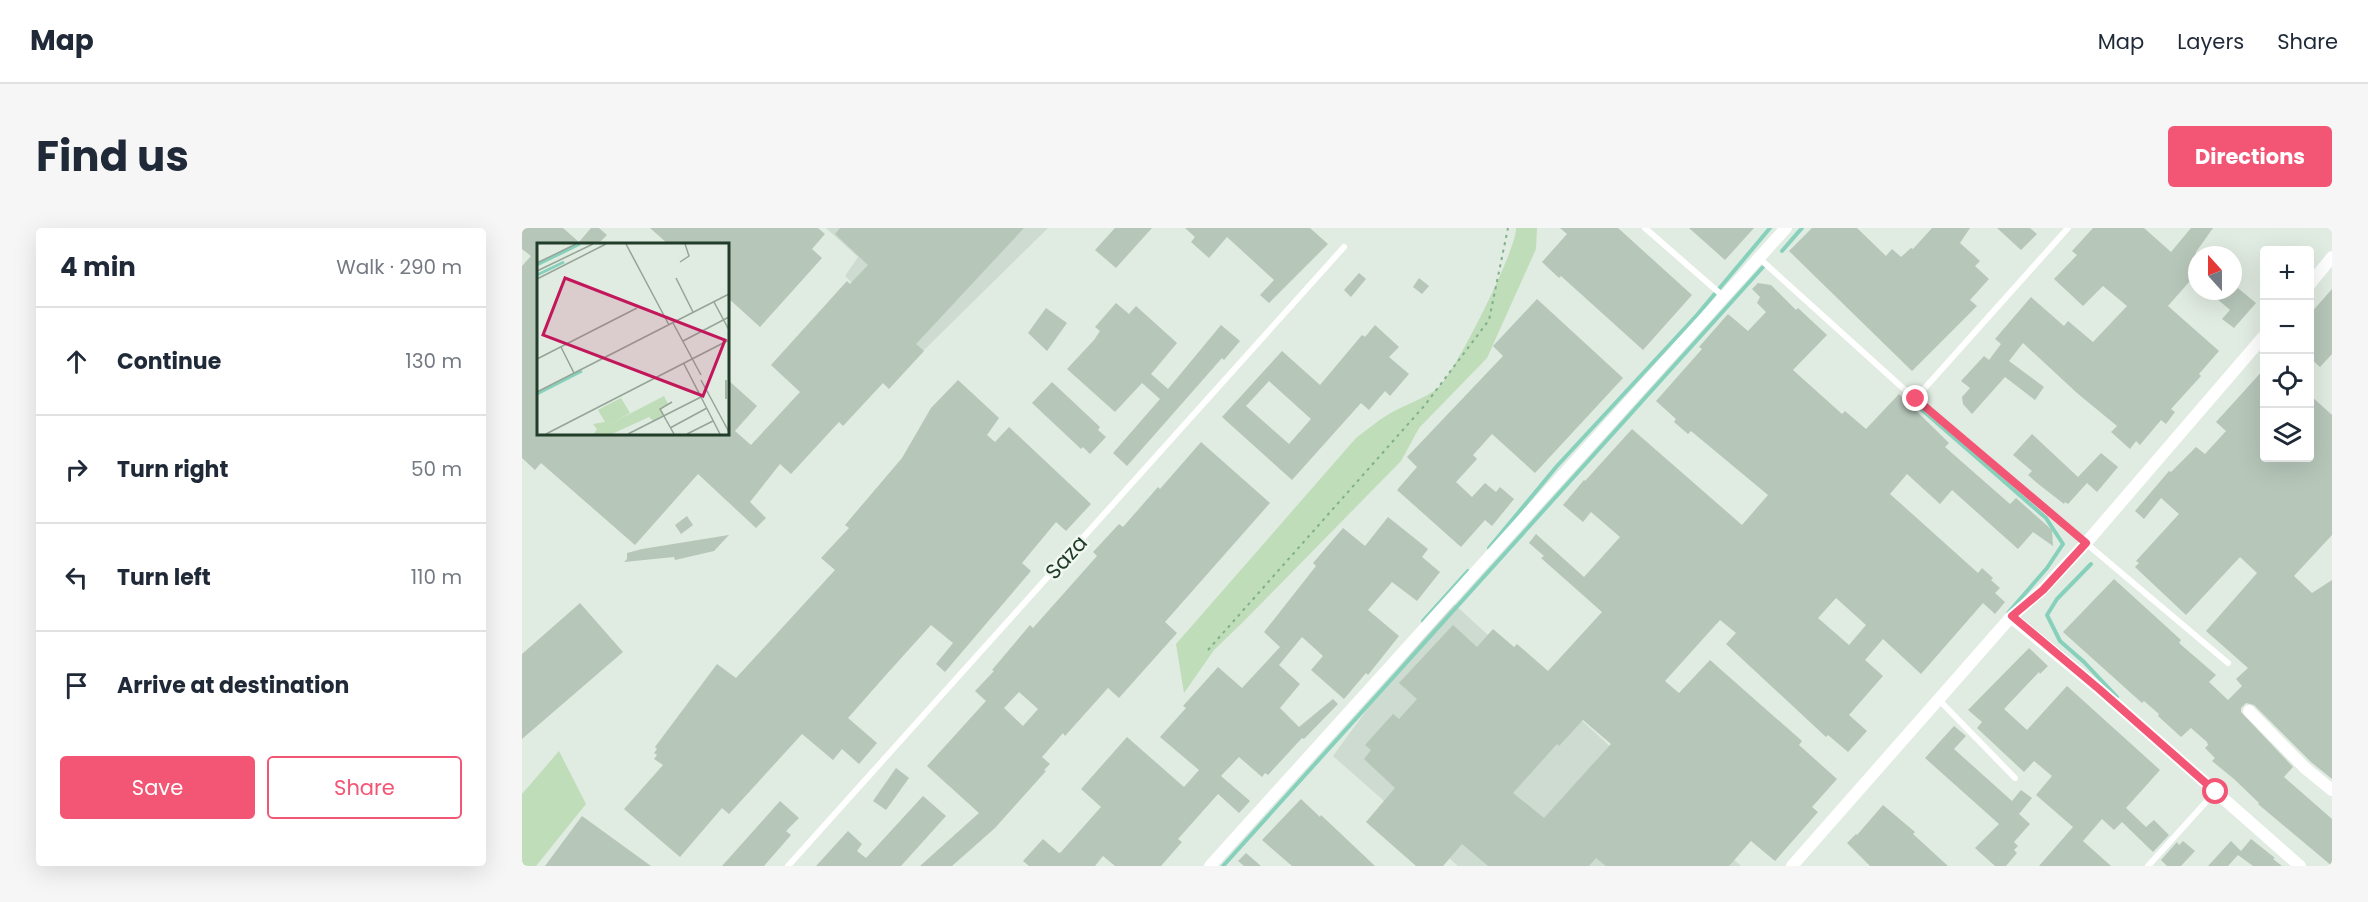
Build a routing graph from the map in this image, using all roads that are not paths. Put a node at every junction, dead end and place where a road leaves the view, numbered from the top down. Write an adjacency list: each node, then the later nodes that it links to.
1 (1645, 228): 8 (lane)
2 (1785, 228): 5 (street)
3 (2068, 228): 10 (lane)
4 (1344, 247): 19 (lane, Saza)
5 (1759, 258): 8 (street); 10 (lane)
6 (2332, 258): 7 (street)
7 (2314, 279)
8 (1724, 297): 20 (street)
9 (2260, 342): 11 (street)
10 (1916, 399): 11 (lane)
11 (2086, 543): 12 (street); 13 (lane)
12 (2012, 616): 14 (street); 18 (street)
13 (2228, 663)
14 (1939, 700): 16 (lane); 21 (street)
15 (2249, 711): 17 (street)
16 (2014, 778)
17 (2332, 790)
18 (2216, 792): 22 (lane); 23 (street)
19 (788, 866)
20 (1210, 866)
21 (1792, 866)
22 (2148, 866)
23 (2300, 866)

